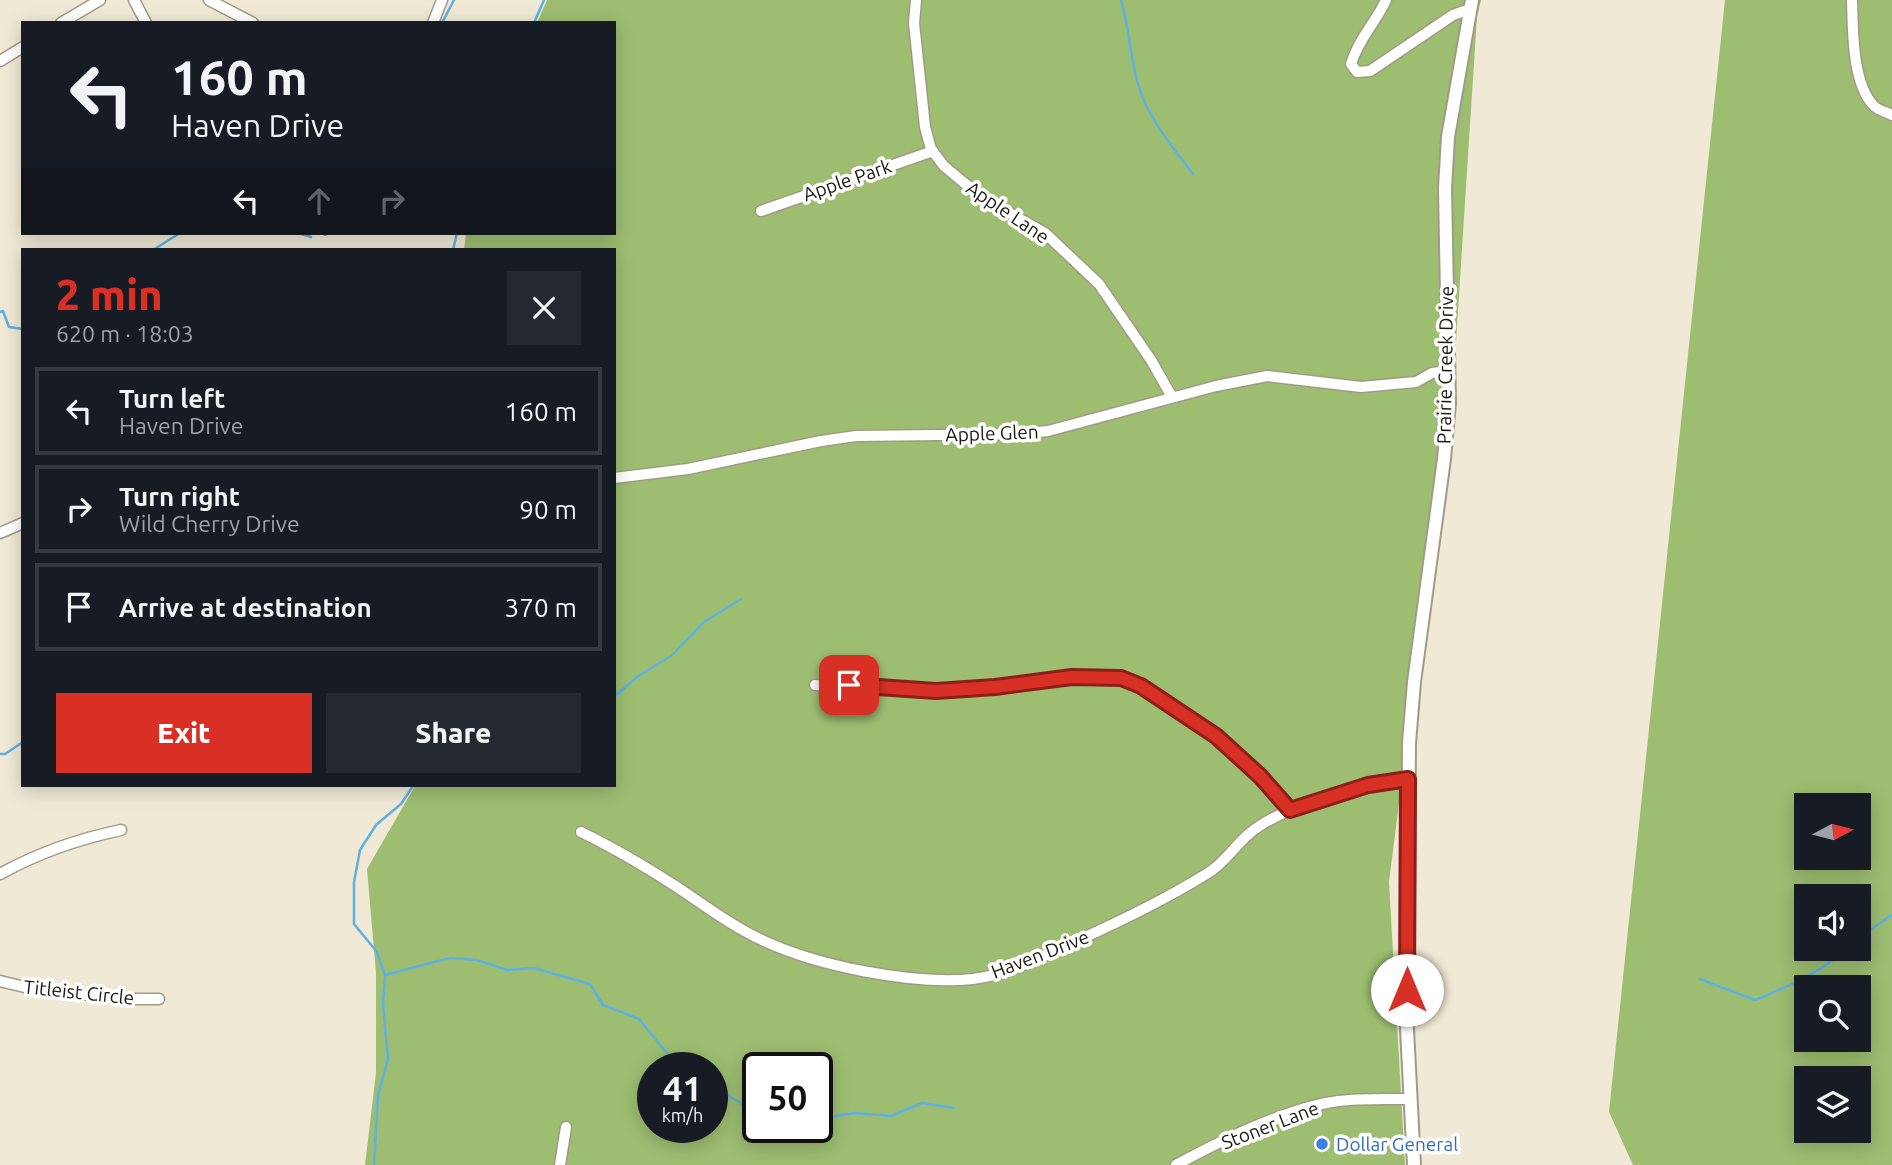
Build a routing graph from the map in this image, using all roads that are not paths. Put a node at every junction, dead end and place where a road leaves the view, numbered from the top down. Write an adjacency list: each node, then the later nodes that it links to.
1 (100, 0): 9 (street)
2 (134, 0): 10 (street)
3 (209, 0): 11 (street)
4 (442, 0): 12 (street)
5 (916, 0): 16 (street, Apple Lane)
6 (1386, 0): 8 (street)
7 (1852, 0): 15 (street)
8 (1471, 5): 18 (main road, Prairie Creek Drive)
9 (64, 21)
10 (145, 21)
11 (249, 21)
12 (434, 21)
13 (21, 48): 14 (street)
14 (0, 61)
15 (1892, 115)
16 (933, 151): 17 (street, Apple Park); 19 (street, Apple Lane)
17 (761, 211)
18 (1449, 371): 19 (street, Apple Glen); 24 (main road, Prairie Creek Drive)
19 (1172, 397): 20 (street, Apple Glen)
20 (616, 478)
21 (21, 524): 22 (street)
22 (0, 533)
23 (816, 685): 25 (street)
24 (1408, 779): 25 (street, Haven Drive); 31 (main road, Prairie Creek Drive)
25 (1290, 810): 27 (street, Haven Drive)
26 (121, 830): 28 (street)
27 (581, 832)
28 (0, 874)
29 (0, 981): 30 (street, Titleist Circle)
30 (159, 999)
31 (1409, 1099): 34 (street, Stoner Lane); 35 (main road, Prairie Creek Drive)
32 (566, 1127): 33 (street)
33 (560, 1165)
34 (1176, 1165)
35 (1413, 1165)

